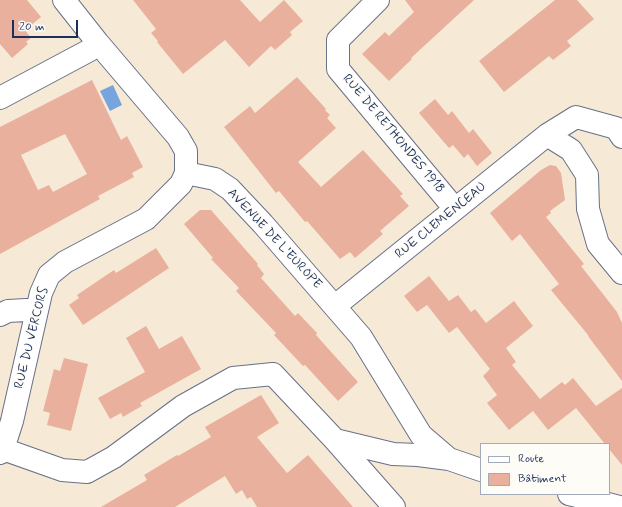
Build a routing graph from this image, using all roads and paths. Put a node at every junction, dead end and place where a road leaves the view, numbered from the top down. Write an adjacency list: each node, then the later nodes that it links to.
1 (64, 0): 3 (street)
2 (378, 0): 8 (street, RUE DE RETHONDES 1918)
3 (98, 43): 4 (street); 7 (street)
4 (0, 98)
5 (547, 135): 6 (street, RUE CLEMENCEAU); 8 (street, RUE CLEMENCEAU); 9 (street)
6 (622, 137)
7 (186, 173): 10 (street, AVENUE DE L'EUROPE); 11 (street, RUE DU VERCORS)
8 (455, 209): 10 (street, RUE CLEMENCEAU)
9 (622, 273)
10 (335, 306): 15 (street, AVENUE DE L'EUROPE)
11 (36, 311): 12 (street); 14 (street, RUE DU VERCORS)
12 (0, 315)
13 (336, 440): 14 (street); 15 (street); 18 (street)
14 (2, 451)
15 (449, 459): 16 (street)
16 (480, 470)
17 (573, 495): 19 (street)
18 (394, 507)
19 (620, 507)

